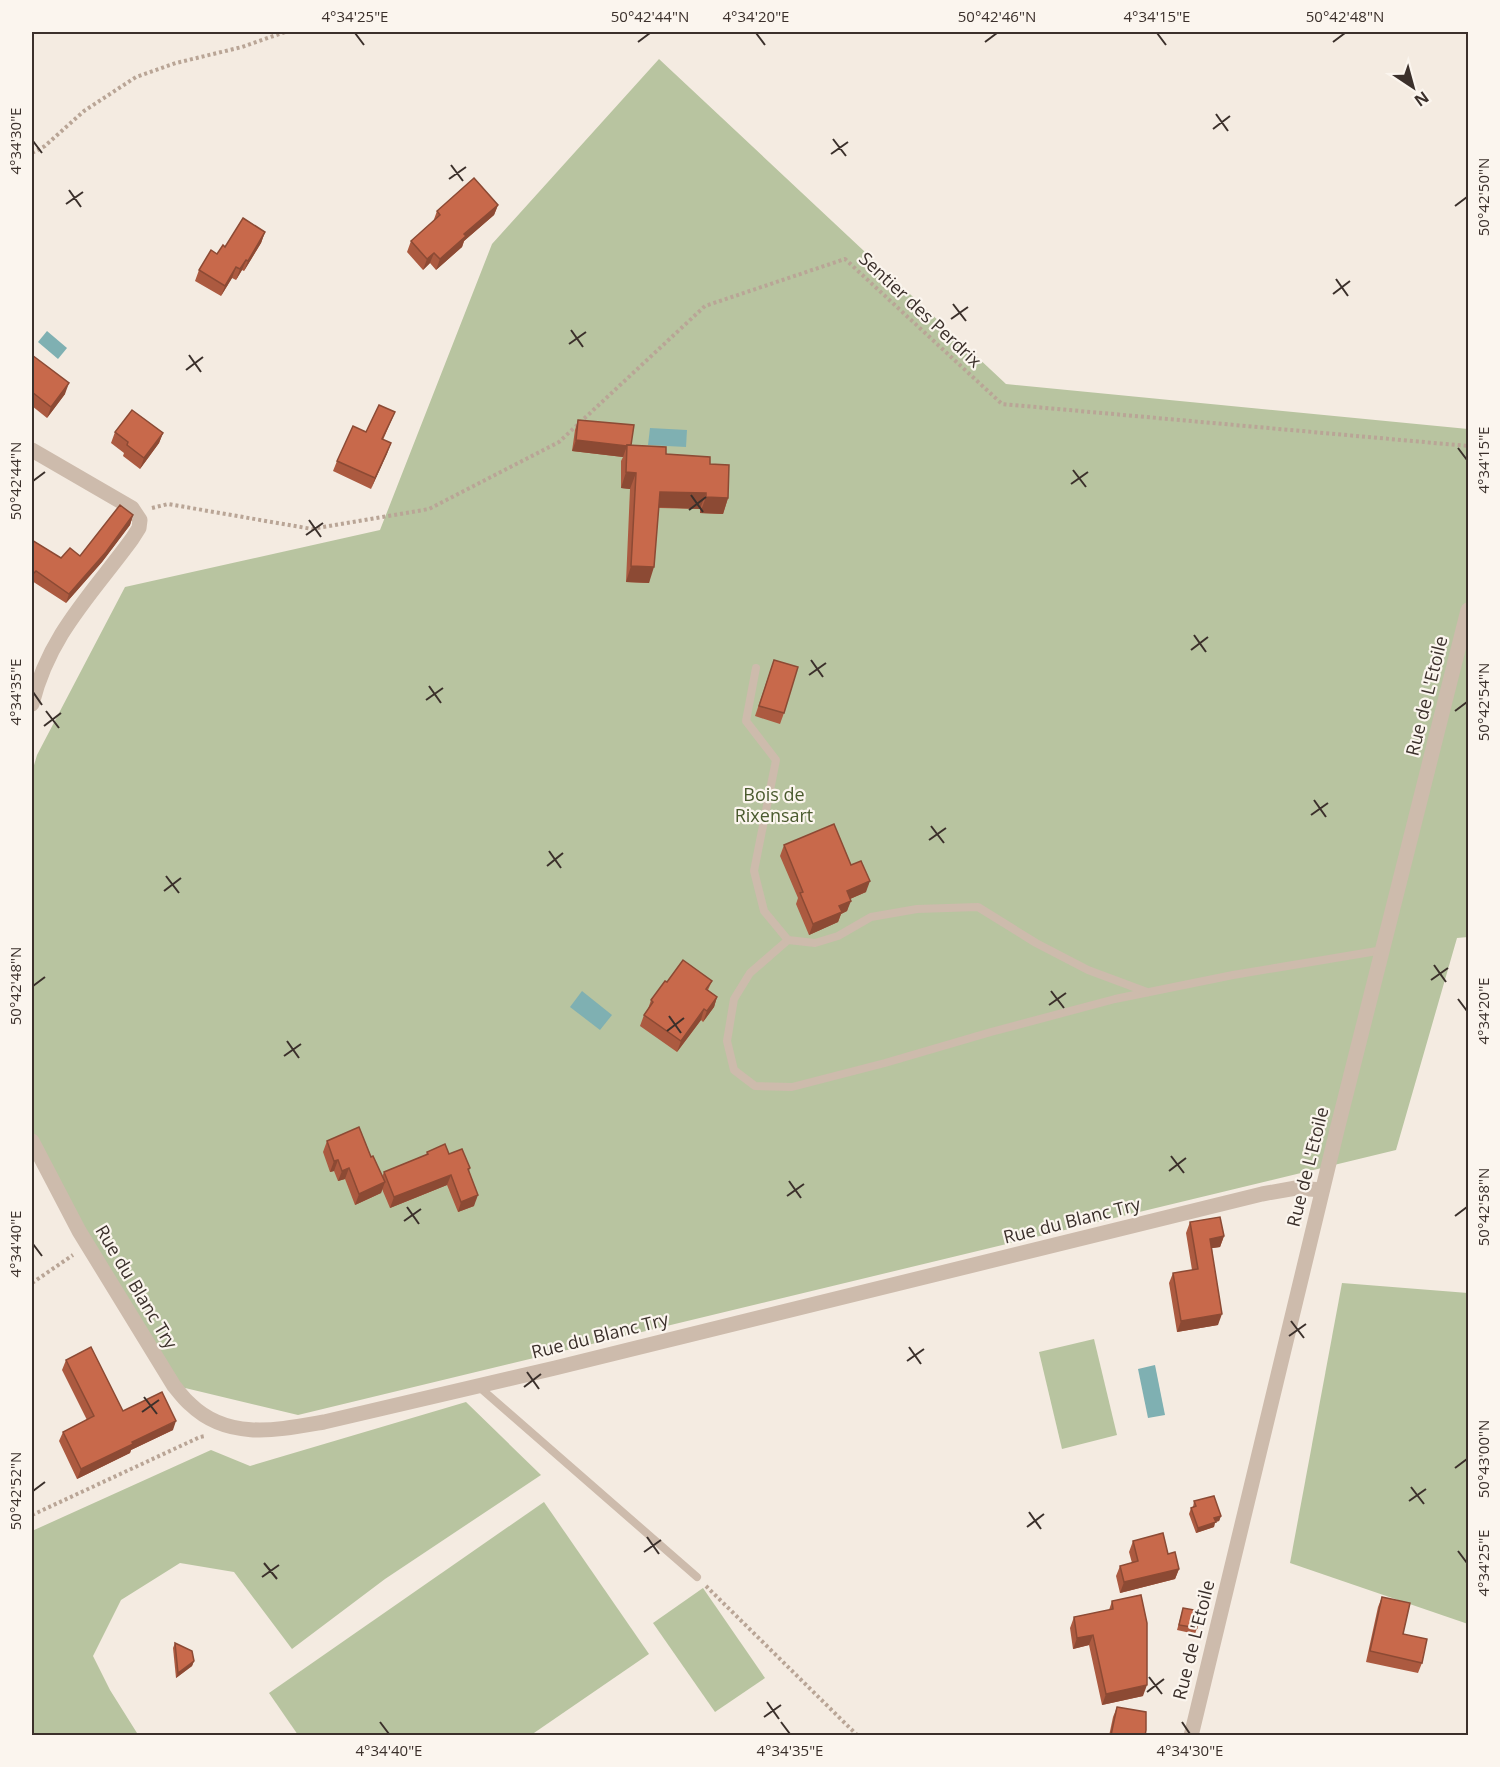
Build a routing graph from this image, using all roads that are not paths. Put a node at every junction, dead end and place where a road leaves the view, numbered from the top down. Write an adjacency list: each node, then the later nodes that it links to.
1 (32, 450): 4 (street)
2 (1468, 610): 6 (street, Rue de L'Etoile)
3 (756, 668): 5 (lane)
4 (32, 705)
5 (788, 940): 7 (lane); 7 (lane)
6 (1383, 950): 7 (lane); 9 (street, Rue de L'Etoile)
7 (1149, 992)
8 (32, 1141): 10 (street, Rue du Blanc Try)
9 (1322, 1190): 10 (street, Rue du Blanc Try); 12 (street, Rue de L'Etoile)
10 (478, 1386): 11 (lane)
11 (697, 1577)
12 (1191, 1736)

